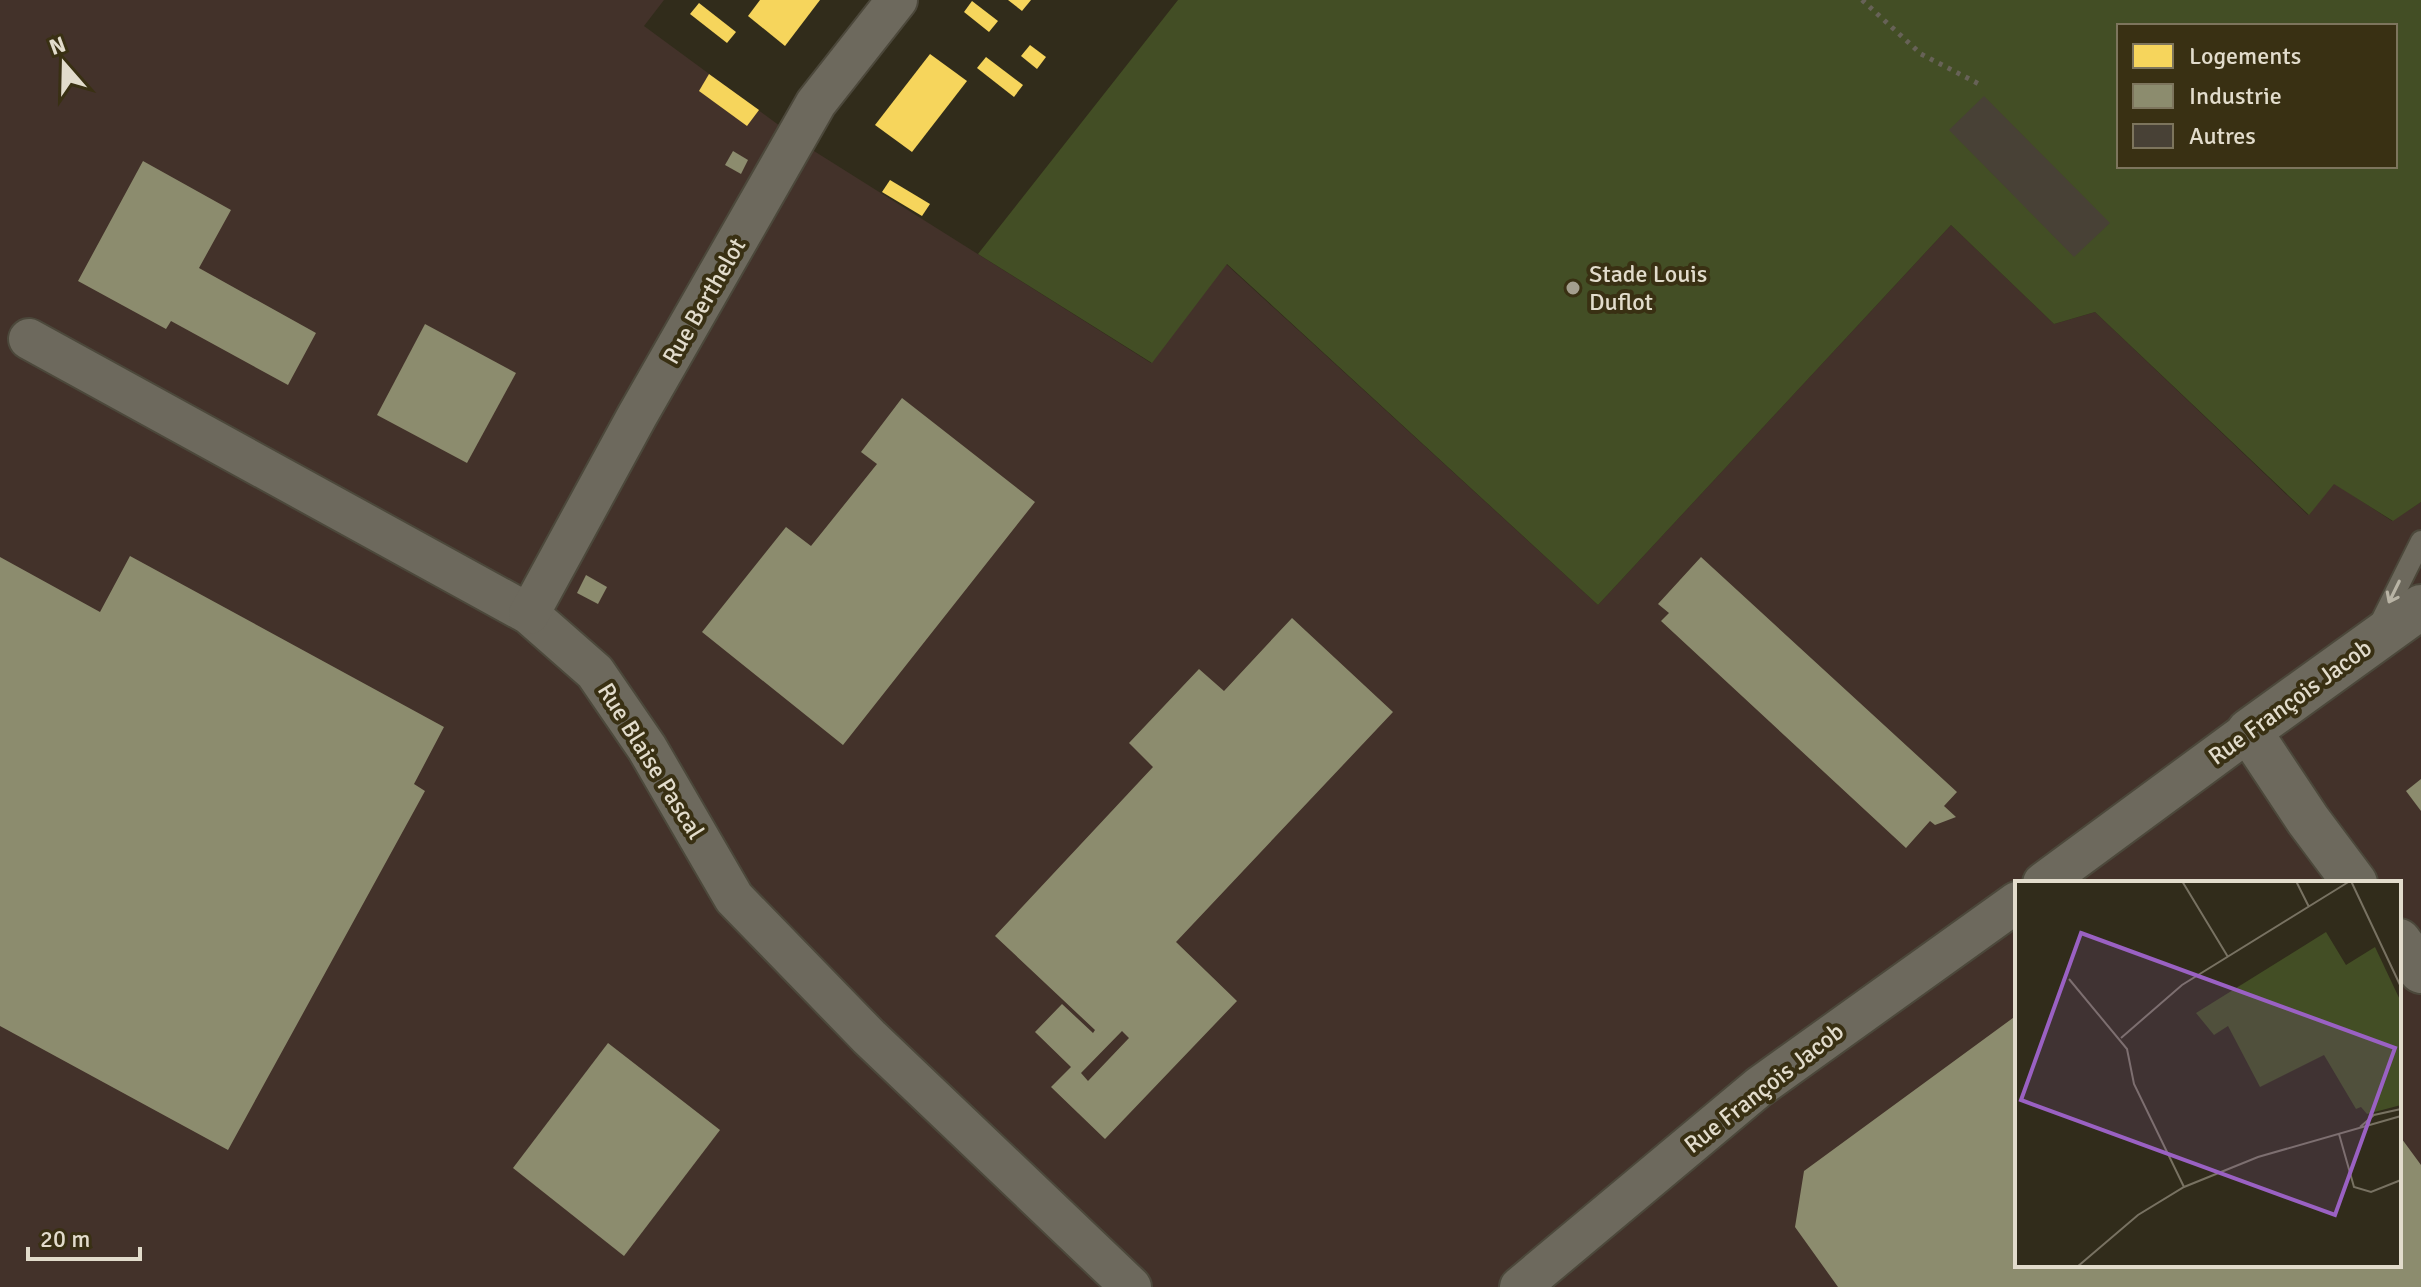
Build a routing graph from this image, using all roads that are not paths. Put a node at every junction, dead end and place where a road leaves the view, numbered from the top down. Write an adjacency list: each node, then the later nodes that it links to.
1 (897, 0): 5 (street, Rue Berthelot)
2 (29, 339): 5 (street, Rue Blaise Pascal)
3 (2421, 541): 6 (lane, one-way to 6)
4 (2421, 607): 6 (street, Rue François Jacob)
5 (529, 614): 13 (street, Rue Blaise Pascal)
6 (2369, 644): 7 (street, Rue François Jacob)
7 (2249, 731): 8 (street, Rue François Jacob); 9 (street)
8 (2046, 881)
9 (2354, 881)
10 (2015, 903): 14 (street, Rue François Jacob)
11 (2401, 944): 12 (street)
12 (2421, 971)
13 (1131, 1287)
14 (1520, 1287)

